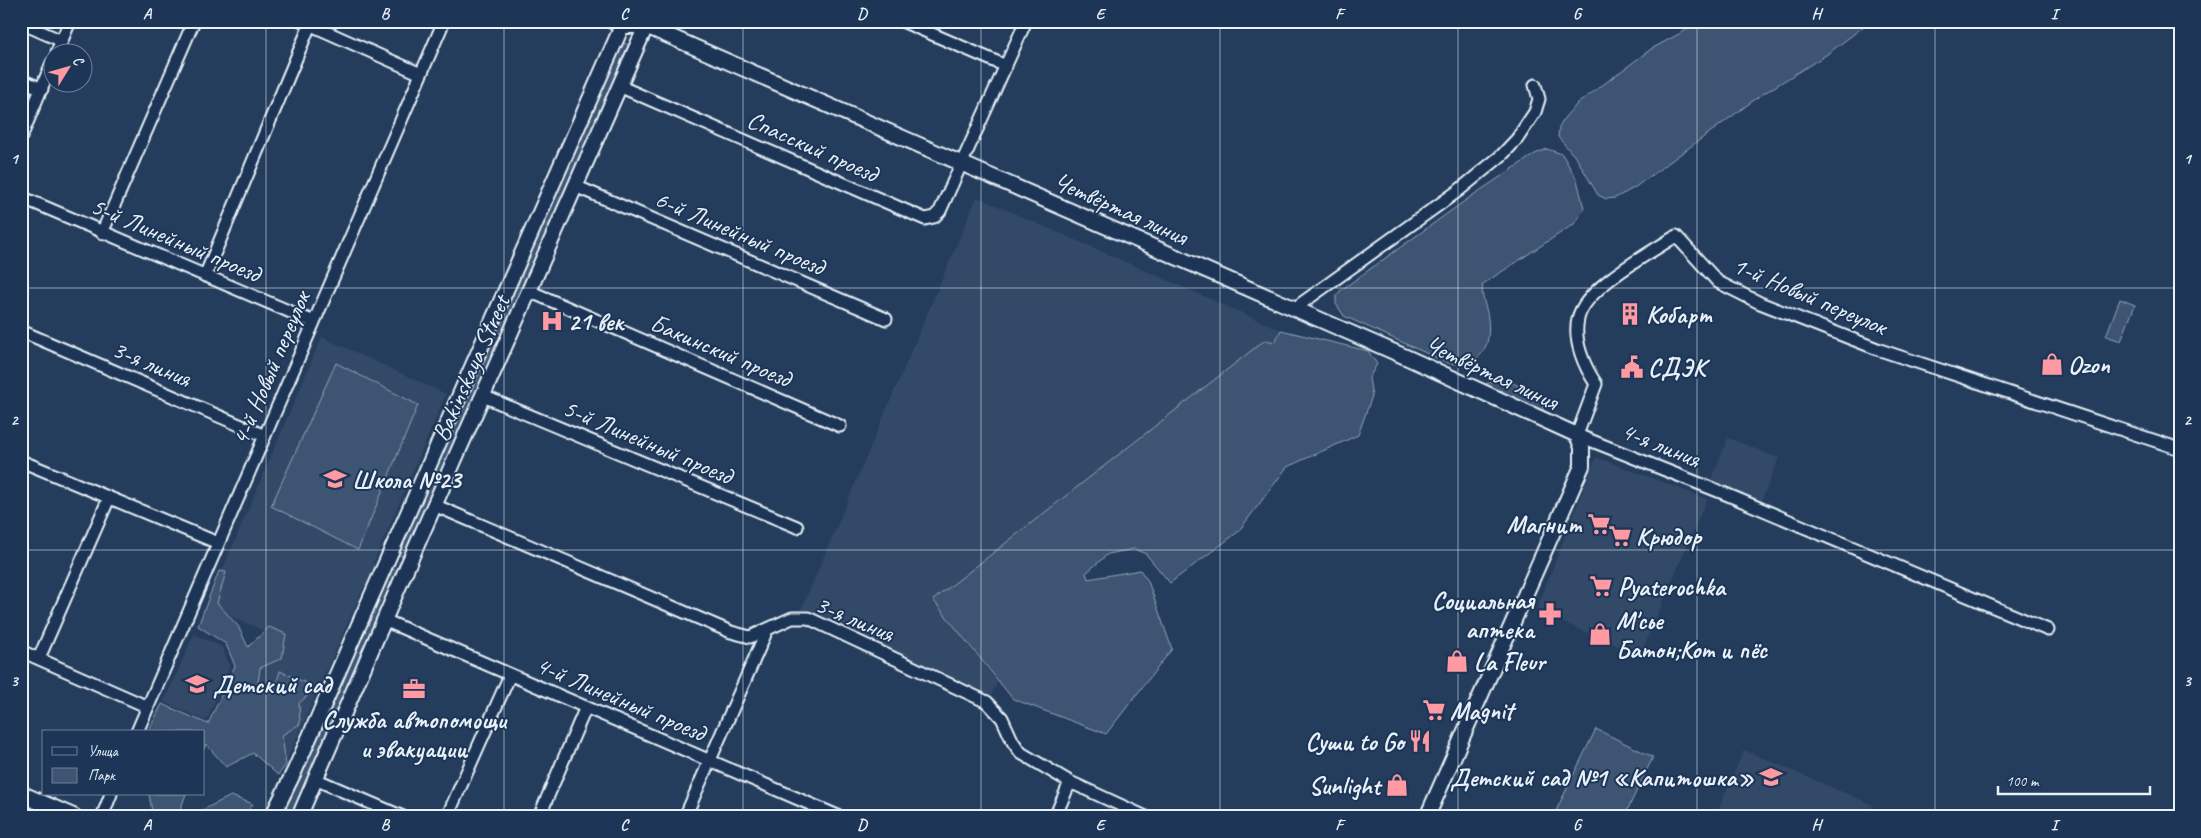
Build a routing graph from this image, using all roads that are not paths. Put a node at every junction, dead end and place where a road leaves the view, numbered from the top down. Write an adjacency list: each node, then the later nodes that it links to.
1 (70, 21): 10 (street)
2 (194, 21): 21 (street)
3 (444, 21): 12 (street, 4-й Новый переулок)
4 (902, 21): 11 (street)
5 (1026, 21): 11 (street)
6 (306, 23): 12 (street); 22 (street)
7 (21, 24): 10 (street)
8 (617, 24): 9 (street); 28 (street, Bakinskaya Street)
9 (647, 24): 15 (street, Bakinskaya Street); 18 (street, Четвёртая линия)
10 (62, 41)
11 (1006, 66): 18 (street)
12 (421, 74): 26 (street, 4-й Новый переулок)
13 (21, 80): 16 (street)
14 (1535, 85): 24 (street)
15 (619, 86): 18 (street, Спасский проезд); 19 (street, Bakinskaya Street)
16 (42, 89): 17 (street)
17 (21, 137)
18 (960, 162): 24 (street, Четвёртая линия)
19 (575, 186): 23 (street, Bakinskaya Street); 25 (street, 6-й Линейный проезд)
20 (21, 197): 21 (street, 5-й Линейный проезд)
21 (102, 233): 22 (street, 5-й Линейный проезд)
22 (205, 276): 26 (street, 5-й Линейный проезд)
23 (529, 291): 29 (street, Bakinskaya Street); 31 (street, Бакинский проезд)
24 (1295, 308): 32 (street, Четвёртая линия)
25 (886, 319)
26 (314, 322): 33 (street, 4-й Новый переулок)
27 (21, 331): 33 (street, 3-я линия)
28 (487, 333): 29 (street); 40 (street, Bakinskaya Street)
29 (507, 342): 30 (street, Bakinskaya Street)
30 (483, 396): 37 (street, Bakinskaya Street); 38 (street, 5-й Линейный проезд)
31 (840, 426)
32 (1577, 435): 34 (street, 1-й Новый переулок); 44 (street, 4-я линия); 67 (street)
33 (265, 436): 39 (street, 4-й Новый переулок)
34 (2180, 448)
35 (21, 462): 36 (street)
36 (109, 498): 39 (street); 46 (street)
37 (434, 505): 41 (street, Bakinskaya Street); 43 (street, 3-я линия)
38 (797, 527)
39 (218, 543): 48 (street, 4-й Новый переулок)
40 (388, 556): 41 (street); 59 (street, Bakinskaya Street)
41 (408, 565): 42 (street, Bakinskaya Street)
42 (384, 620): 47 (street, 4-й Линейный проезд); 52 (street, Bakinskaya Street)
43 (767, 630): 51 (street); 53 (street, 3-я линия)
44 (2048, 630)
45 (21, 651): 46 (street)
46 (39, 658): 48 (street)
47 (510, 675): 49 (street, 4-й Линейный проезд); 62 (street)
48 (148, 707): 50 (street, 4-й Новый переулок)
49 (586, 707): 51 (street, 4-й Линейный проезд); 63 (street)
50 (138, 730)
51 (709, 761): 56 (street, 4-й Линейный проезд); 64 (street)
52 (315, 779): 60 (street, Bakinskaya Street); 61 (street)
53 (1070, 782): 65 (street); 66 (street, 3-я линия)
54 (21, 794): 57 (main road)
55 (110, 796): 58 (street)
56 (834, 816)
57 (74, 817)
58 (102, 817)
59 (272, 817)
60 (300, 817)
61 (403, 817)
62 (447, 817)
63 (539, 817)
64 (685, 817)
65 (1055, 817)
66 (1146, 817)
67 (1427, 817)

